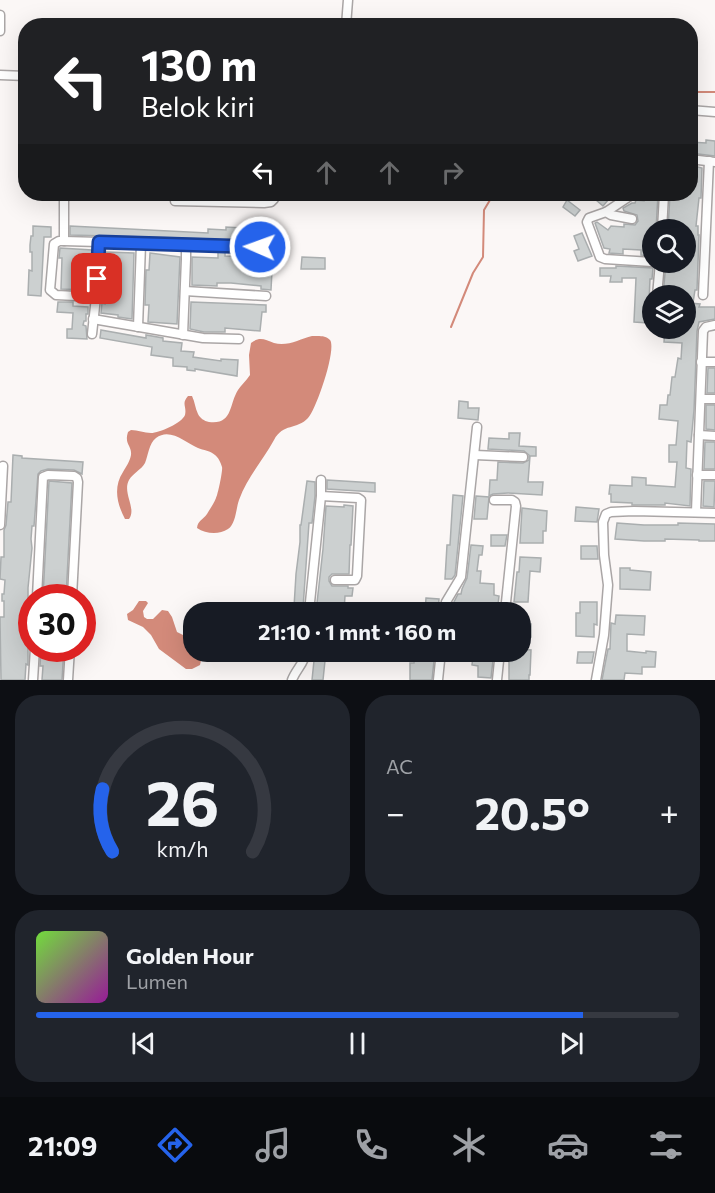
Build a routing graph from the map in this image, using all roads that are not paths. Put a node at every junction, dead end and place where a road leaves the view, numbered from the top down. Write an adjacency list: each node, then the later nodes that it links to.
1 (348, 0): 3 (street)
2 (0, 15): 4 (street)
3 (347, 18)
4 (0, 31)
5 (0, 75): 6 (street)
6 (18, 76)
7 (698, 111): 8 (street)
8 (715, 112)
9 (712, 161): 25 (street)
10 (64, 201): 18 (street)
11 (175, 201): 12 (street)
12 (272, 201)
13 (622, 201): 15 (street)
14 (664, 201): 17 (street)
15 (606, 212): 16 (street); 23 (street)
16 (632, 219)
17 (663, 219)
18 (64, 240): 19 (street); 27 (street)
19 (99, 242): 20 (street); 27 (street)
20 (141, 244): 21 (street); 30 (street)
21 (186, 244): 22 (street); 24 (street)
22 (260, 247)
23 (642, 261)
24 (185, 291): 26 (street); 32 (street)
25 (703, 295)
26 (266, 296)
27 (96, 297): 28 (street)
28 (93, 319): 30 (street); 31 (street)
29 (715, 325): 34 (street)
30 (138, 327): 32 (street)
31 (92, 334)
32 (183, 335): 33 (street)
33 (239, 339)
34 (702, 362): 35 (street); 36 (street)
35 (715, 362)
36 (700, 399): 37 (street); 39 (street)
37 (715, 399)
38 (477, 426): 41 (street)
39 (699, 435): 40 (street); 44 (street)
40 (715, 436)
41 (475, 455): 42 (street); 57 (street)
42 (523, 458)
43 (3, 466): 49 (street)
44 (697, 475): 45 (street); 50 (street)
45 (715, 475)
46 (321, 480): 47 (street)
47 (321, 496): 53 (street); 56 (street)
48 (494, 500): 58 (street)
49 (1, 504): 52 (street)
50 (696, 512): 51 (street); 69 (street)
51 (715, 513)
52 (0, 525)
53 (335, 580)
54 (38, 584): 55 (street)
55 (73, 584)
56 (310, 602)
57 (446, 602)
58 (506, 602)
59 (34, 662): 65 (street)
60 (69, 662): 66 (street)
61 (303, 662): 64 (street)
62 (440, 662): 67 (street)
63 (499, 662): 68 (street)
64 (292, 679)
65 (33, 680)
66 (68, 680)
67 (438, 680)
68 (497, 680)
69 (596, 680)

